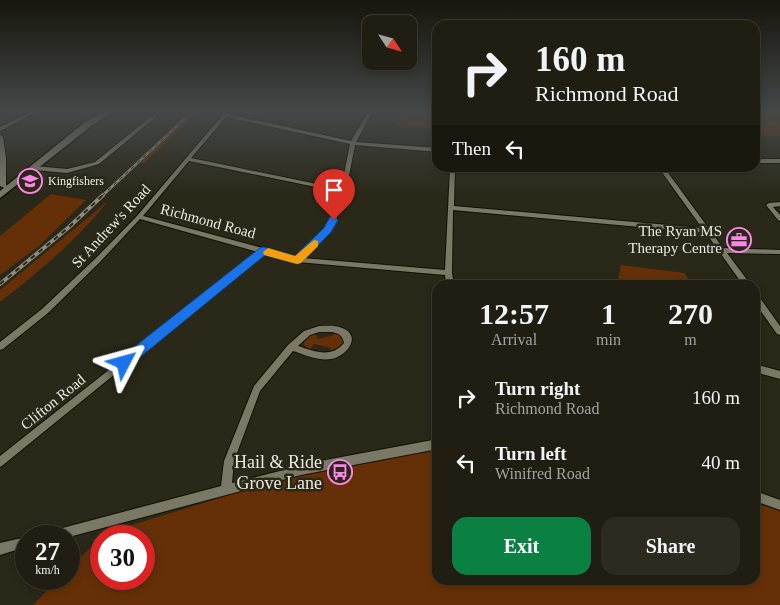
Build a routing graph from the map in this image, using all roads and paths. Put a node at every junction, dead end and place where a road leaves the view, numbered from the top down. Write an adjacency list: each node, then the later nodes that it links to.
1 (0, 139): 15 (street)
2 (69, 139): 12 (main road)
3 (126, 139): 12 (street)
4 (203, 139): 9 (street, St Andrew's Road)
5 (333, 139): 7 (street)
6 (355, 139): 7 (street)
7 (353, 144): 8 (street); 17 (street)
8 (432, 150)
9 (186, 159): 17 (street); 21 (street, St Andrew's Road)
10 (760, 161): 11 (street)
11 (780, 161)
12 (34, 168): 16 (main road)
13 (452, 172): 20 (street)
14 (666, 172): 23 (street)
15 (1, 176): 16 (street)
16 (9, 188): 18 (main road)
17 (343, 191): 27 (street)
18 (0, 195)
19 (780, 204): 22 (street)
20 (450, 208): 23 (street); 28 (street)
21 (139, 217): 25 (street, Richmond Road); 33 (street, St Andrew's Road)
22 (780, 219)
23 (708, 231): 24 (street)
24 (723, 250): 26 (street); 30 (street)
25 (263, 251): 27 (street, Richmond Road); 38 (street, Clifton Road)
26 (780, 252)
27 (297, 260): 28 (street, Richmond Road)
28 (448, 273): 29 (street)
29 (450, 280)
30 (744, 280)
31 (760, 304): 32 (street)
32 (780, 332)
33 (0, 347)
34 (291, 347): 34 (street); 39 (street)
35 (760, 369): 36 (street)
36 (780, 375)
37 (432, 445): 39 (street)
38 (0, 462)
39 (226, 491): 42 (street)
40 (760, 498): 41 (street)
41 (780, 505)
42 (80, 529)
43 (15, 545): 44 (street)
44 (0, 549)

